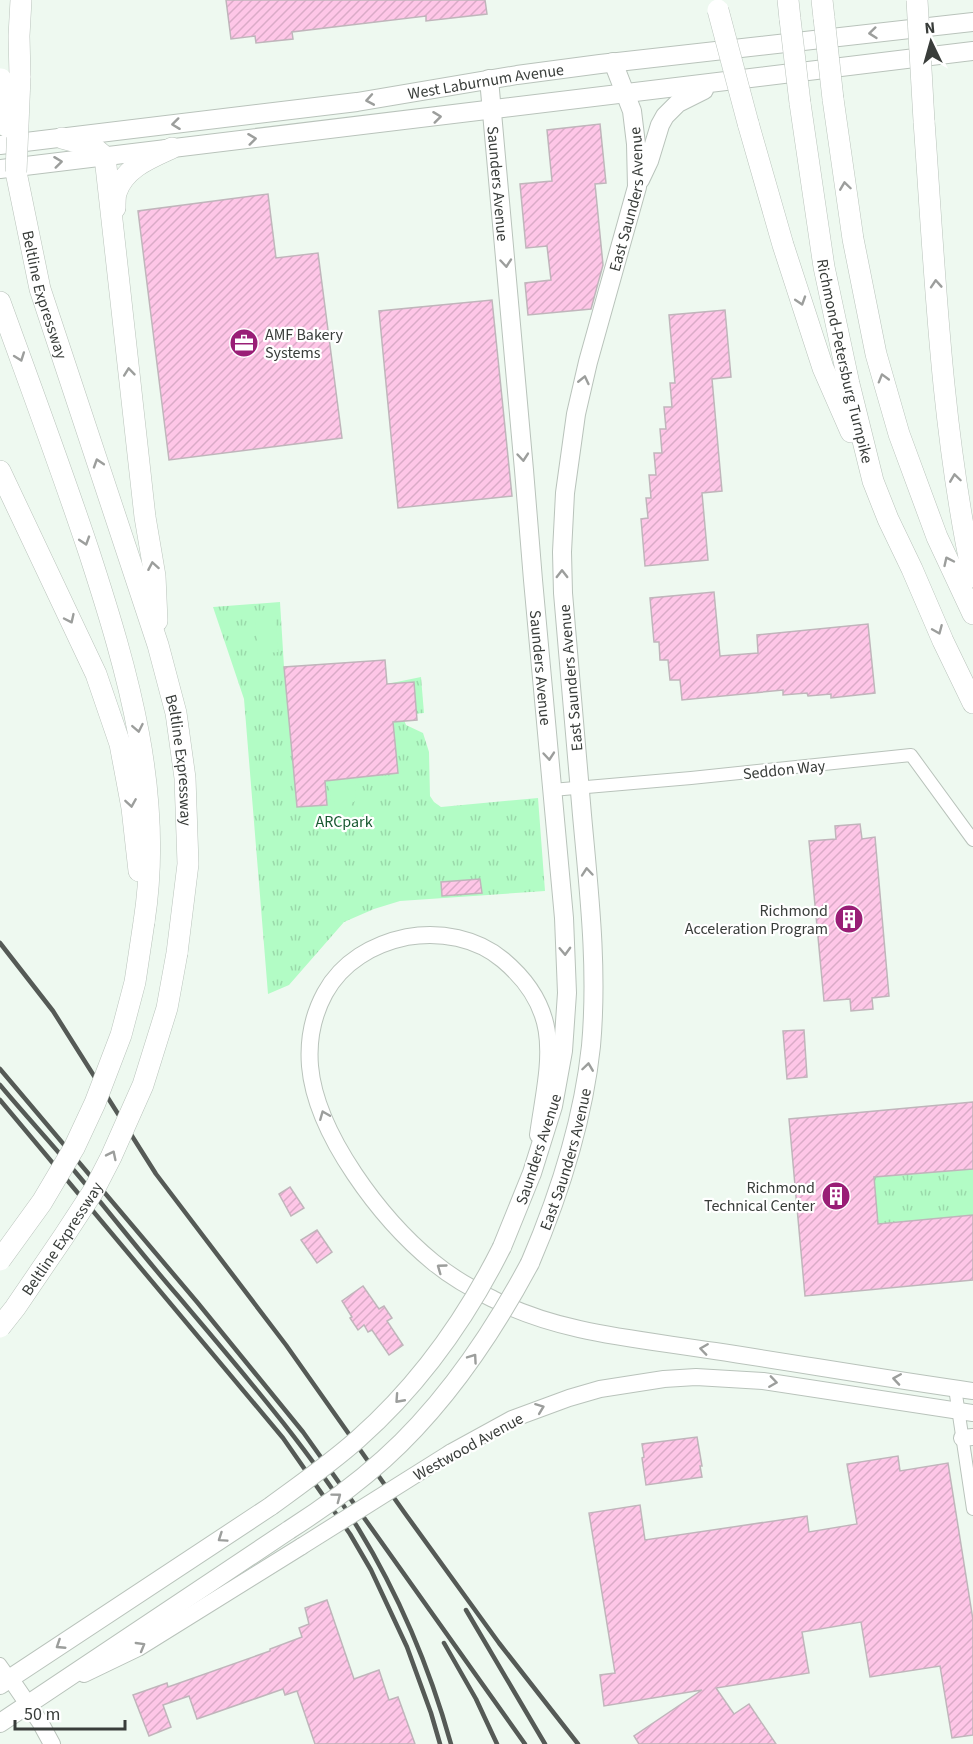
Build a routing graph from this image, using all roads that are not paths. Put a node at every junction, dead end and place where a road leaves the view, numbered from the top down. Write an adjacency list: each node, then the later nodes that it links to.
1 (21, 0): 10 (highway)
2 (917, 0): 25 (highway, one-way to 2, bridge)
3 (716, 5): 24 (highway, one-way to 24, bridge)
4 (823, 9): 26 (highway, Richmond-Petersburg Turnpike, one-way to 4, bridge)
5 (789, 10): 24 (highway, Richmond-Petersburg Turnpike, bridge)
6 (973, 22): 8 (main road, West Laburnum Avenue, one-way to 8)
7 (973, 51): 12 (main road, West Laburnum Avenue)
8 (613, 62): 11 (main road, West Laburnum Avenue); 13 (main road, East Saunders Avenue)
9 (0, 66): 10 (highway)
10 (10, 78): 19 (highway, Beltline Expressway, bridge)
11 (489, 80): 14 (main road, Saunders Avenue); 15 (main road, West Laburnum Avenue, one-way to 15)
12 (726, 81): 13 (main road, West Laburnum Avenue); 20 (main road)
13 (626, 94): 14 (main road, West Laburnum Avenue); 20 (main road, East Saunders Avenue)
14 (492, 110): 17 (main road, West Laburnum Avenue, one-way to 14); 30 (main road, Saunders Avenue, one-way to 30)
15 (62, 138): 16 (main road, West Laburnum Avenue); 18 (highway)
16 (0, 146)
17 (172, 148): 18 (main road, West Laburnum Avenue); 21 (highway)
18 (105, 157): 19 (main road, West Laburnum Avenue, one-way to 18); 21 (highway)
19 (8, 171): 27 (highway, Beltline Expressway, one-way to 19)
20 (637, 187): 29 (main road, East Saunders Avenue, one-way to 20)
21 (113, 226): 27 (highway, one-way to 21)
22 (0, 302): 32 (highway, Beltline Expressway, one-way to 32)
23 (0, 471): 32 (highway, one-way to 32)
24 (873, 481): 28 (highway, Richmond-Petersburg Turnpike, one-way to 28)
25 (973, 577)
26 (973, 614)
27 (158, 645): 35 (highway, Beltline Expressway, one-way to 27, bridge)
28 (973, 703)
29 (579, 788): 30 (street, Seddon Way); 31 (street, Seddon Way); 41 (main road, East Saunders Avenue, one-way to 29, bridge)
30 (552, 790): 33 (main road, Saunders Avenue, one-way to 33)
31 (973, 840)
32 (144, 922): 34 (highway, Beltline Expressway, bridge)
33 (532, 1173): 36 (main road, one-way to 33); 42 (main road, Saunders Avenue, one-way to 42, bridge)
34 (0, 1260)
35 (0, 1327)
36 (955, 1388): 37 (main road); 38 (street)
37 (973, 1391)
38 (965, 1412): 39 (street); 43 (main road, Westwood Avenue, one-way to 38, bridge)
39 (967, 1437): 40 (street)
40 (973, 1509)
41 (289, 1530): 43 (main road, Westwood Avenue)
42 (3, 1676): 44 (main road)
43 (51, 1690): 44 (main road, Westwood Avenue)
44 (28, 1705): 45 (main road, Westwood Avenue); 46 (main road)
45 (0, 1723)
46 (52, 1744)

